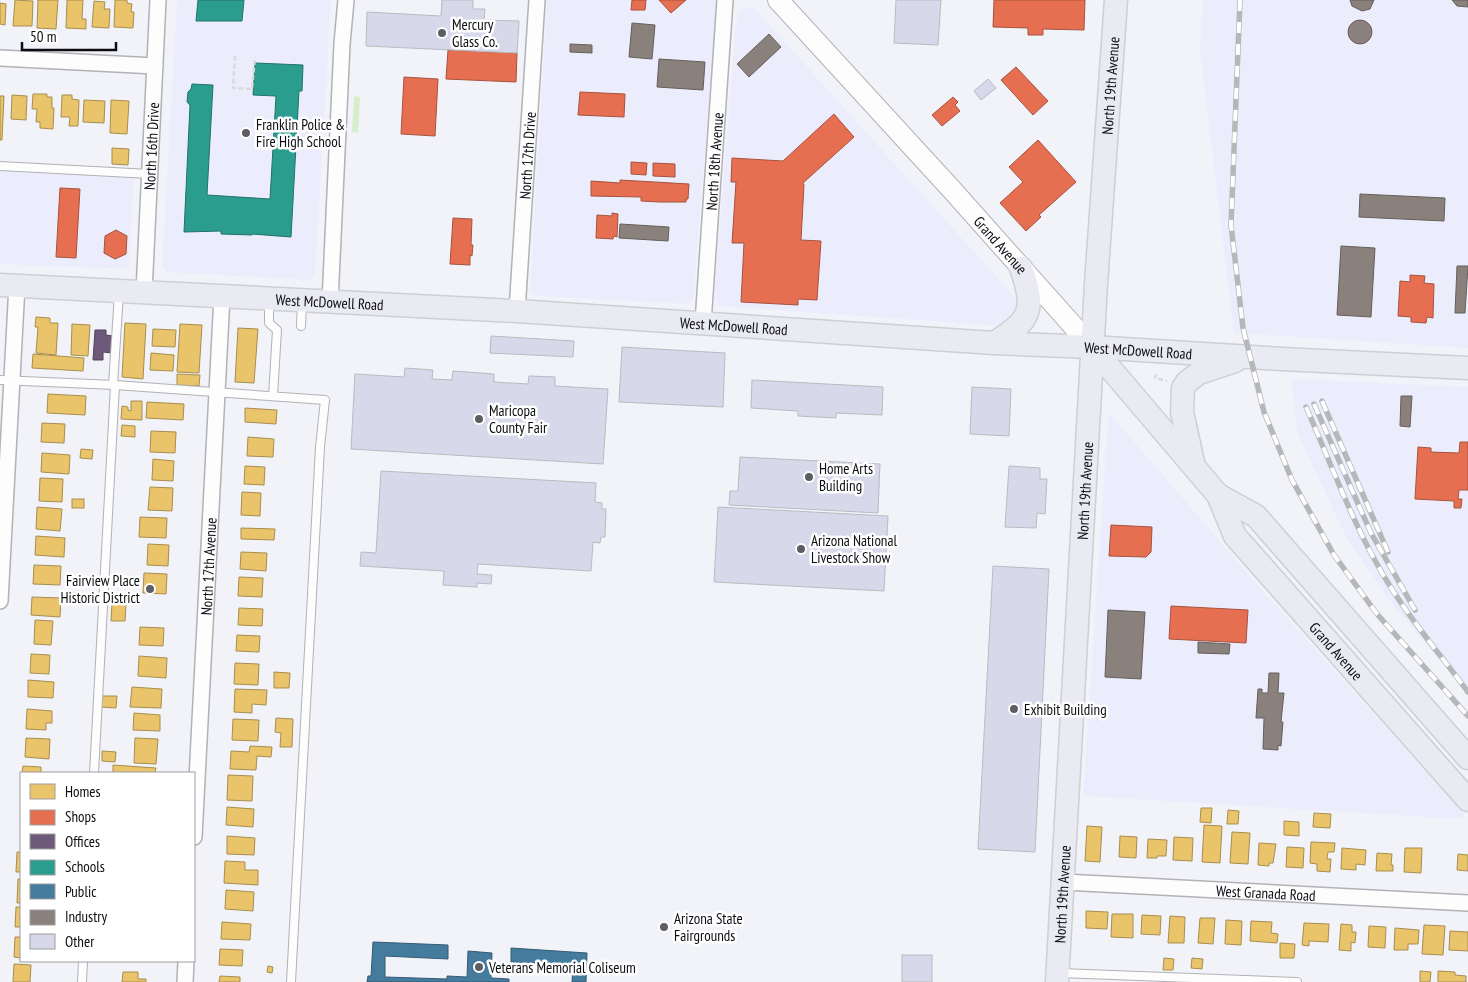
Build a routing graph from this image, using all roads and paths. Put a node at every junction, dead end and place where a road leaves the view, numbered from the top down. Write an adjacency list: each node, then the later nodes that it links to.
1 (158, 0): 10 (street, North 16th Drive)
2 (346, 0): 20 (street)
3 (537, 0): 21 (street, North 17th Drive)
4 (725, 0): 22 (street, North 18th Avenue)
5 (778, 0): 13 (main road, Grand Avenue)
6 (1116, 0): 25 (main road, North 19th Avenue)
7 (234, 56): 8 (path)
8 (254, 57)
9 (0, 58): 10 (street)
10 (155, 66): 12 (street, North 16th Drive)
11 (0, 166): 12 (lane)
12 (150, 174): 16 (street, North 16th Drive)
13 (1022, 268): 24 (main road); 25 (main road, Grand Avenue)
14 (8, 285): 15 (main road, West McDowell Road); 29 (street)
15 (119, 291): 16 (main road, West McDowell Road); 31 (lane)
16 (144, 292): 17 (main road, West McDowell Road)
17 (222, 296): 18 (main road, West McDowell Road); 32 (street, North 17th Avenue)
18 (269, 299): 19 (main road, West McDowell Road); 33 (lane)
19 (302, 300): 20 (main road, West McDowell Road); 23 (lane)
20 (330, 302): 21 (main road, West McDowell Road)
21 (517, 311): 22 (main road, West McDowell Road)
22 (703, 323): 24 (main road, West McDowell Road)
23 (302, 326)
24 (994, 343): 25 (main road, West McDowell Road)
25 (1092, 347): 26 (main road, West McDowell Road); 34 (main road, Grand Avenue); 41 (main road, North 19th Avenue)
26 (1250, 357): 27 (main road, West McDowell Road); 34 (main road)
27 (1468, 368)
28 (1156, 374): 30 (path)
29 (6, 381): 31 (lane); 36 (street)
30 (1174, 383)
31 (114, 385): 32 (lane); 38 (lane)
32 (218, 392): 33 (lane); 40 (street, North 17th Avenue)
33 (273, 396): 48 (lane)
34 (1194, 465): 35 (main road, Grand Avenue)
35 (1218, 495): 37 (main road, Grand Avenue); 39 (main road, Grand Avenue)
36 (0, 601)
37 (1468, 758)
38 (94, 772)
39 (1468, 800)
40 (195, 818)
41 (1064, 882): 42 (street, West Granada Road); 45 (main road, North 19th Avenue)
42 (1468, 903)
43 (83, 962): 46 (lane)
44 (186, 962): 47 (street)
45 (1057, 977): 49 (lane)
46 (82, 982)
47 (185, 982)
48 (291, 982)
49 (1298, 982)

